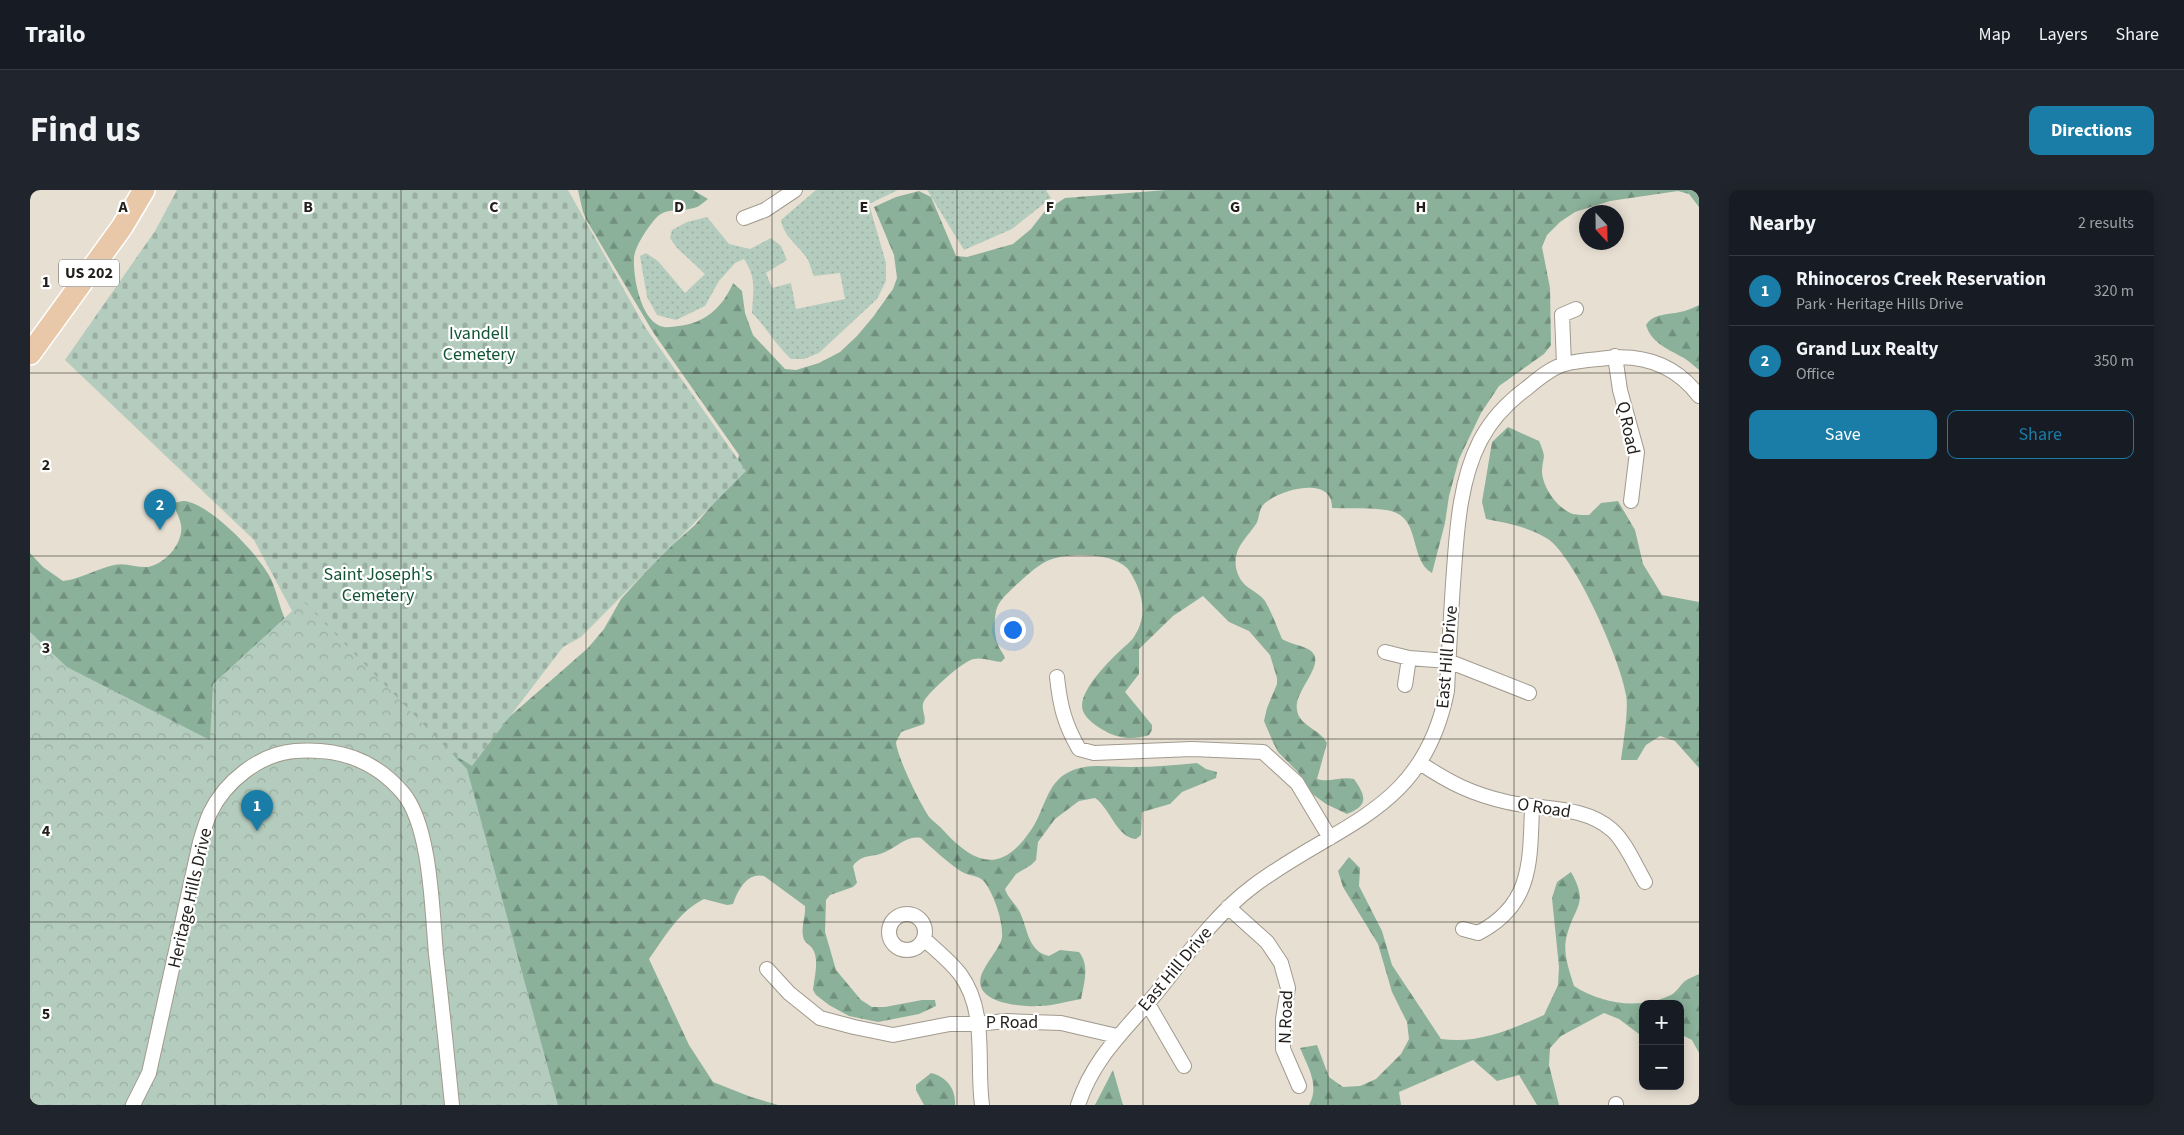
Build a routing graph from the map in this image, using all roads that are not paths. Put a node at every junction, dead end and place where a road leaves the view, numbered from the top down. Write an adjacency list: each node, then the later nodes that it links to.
1 (144, 190): 5 (main road, US 202)
2 (795, 190): 3 (street)
3 (744, 218)
4 (1576, 309): 7 (street)
5 (30, 354)
6 (1615, 356): 7 (street, East Hill Drive); 8 (street, East Hill Drive); 9 (street, Q Road)
7 (1564, 364): 12 (street, East Hill Drive)
8 (1699, 396)
9 (1631, 500)
10 (1385, 652): 11 (street)
11 (1410, 658): 12 (street); 14 (street)
12 (1448, 661): 15 (street); 16 (street, East Hill Drive)
13 (1057, 677): 18 (street)
14 (1405, 686)
15 (1529, 693)
16 (1420, 763): 17 (street, O Road); 18 (street, East Hill Drive)
17 (1532, 806): 19 (street, O Road); 21 (street)
18 (1330, 838): 20 (street, East Hill Drive)
19 (1645, 882)
20 (1228, 907): 24 (street, East Hill Drive); 28 (street, N Road)
21 (1464, 929)
22 (924, 939): 25 (street, P Road)
23 (767, 969): 25 (street)
24 (1148, 1004): 26 (street, East Hill Drive); 27 (street)
25 (978, 1024): 26 (street, P Road); 31 (street)
26 (1117, 1036): 32 (street, East Hill Drive)
27 (1184, 1066)
28 (1299, 1086)
29 (133, 1105): 30 (street, Heritage Hills Drive)
30 (452, 1105)
31 (982, 1105)
32 (1078, 1105)

